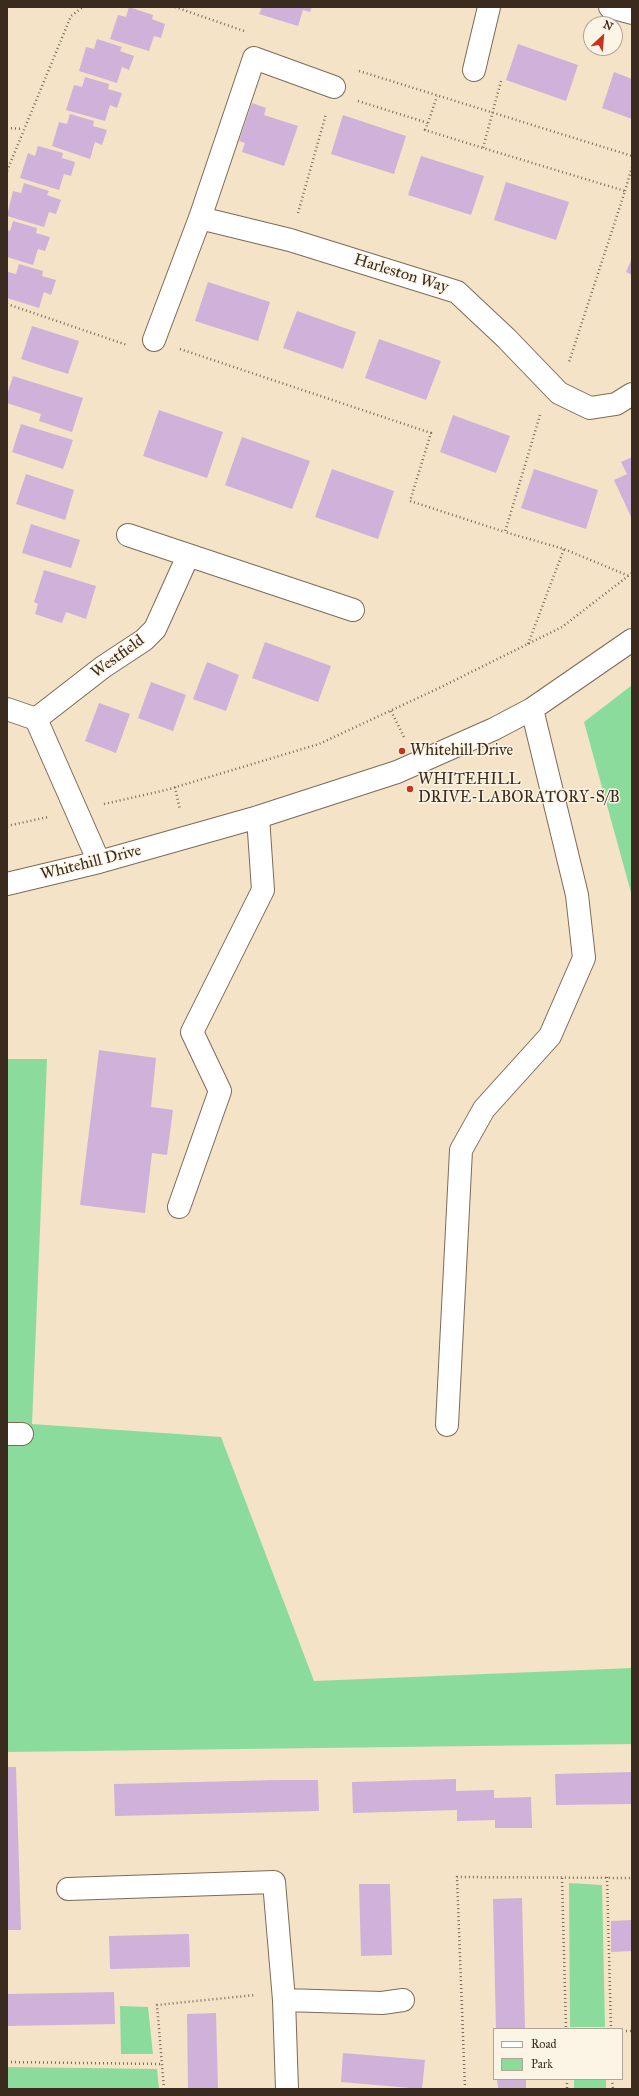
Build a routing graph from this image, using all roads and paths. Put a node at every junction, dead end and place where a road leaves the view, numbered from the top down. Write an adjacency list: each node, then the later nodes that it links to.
1 (83, 7): 14 (path)
2 (175, 7): 6 (path)
3 (489, 7): 7 (street)
4 (610, 7): 5 (street)
5 (632, 13)
6 (250, 33)
7 (474, 70)
8 (503, 76): 11 (path)
9 (333, 90): 10 (path); 12 (path); 20 (street); 21 (path)
10 (437, 96): 11 (path); 12 (path)
11 (494, 114): 15 (path); 16 (path)
12 (428, 123): 15 (path)
13 (7, 128): 14 (path)
14 (23, 129): 18 (path)
15 (483, 148): 19 (path)
16 (632, 156)
17 (632, 167): 19 (path)
18 (7, 171)
19 (625, 191): 24 (path)
20 (200, 218): 21 (street, Harleston Way); 23 (street)
21 (290, 240): 24 (street, Harleston Way)
22 (7, 304): 23 (path)
23 (154, 340): 26 (path)
24 (554, 388): 25 (street, Harleston Way); 26 (path)
25 (632, 394)
26 (505, 532): 28 (path)
27 (128, 535): 29 (street)
28 (564, 549): 31 (path); 34 (path)
29 (188, 556): 32 (street); 37 (street, Westfield)
30 (632, 573): 31 (path)
31 (629, 576): 34 (path)
32 (353, 610)
33 (632, 640): 36 (street, Whitehill Drive)
34 (528, 644): 38 (path)
35 (7, 709): 37 (street)
36 (532, 709): 39 (street, Whitehill Drive); 44 (street)
37 (36, 719): 38 (street)
38 (76, 810): 40 (path); 41 (street)
39 (258, 817): 41 (street, Whitehill Drive); 43 (street)
40 (7, 826)
41 (98, 862): 42 (street, Whitehill Drive)
42 (7, 884)
43 (179, 1207)
44 (447, 1425)
45 (607, 1877): 46 (path); 47 (path); 52 (path)
46 (562, 1878): 51 (path); 57 (path)
47 (632, 1878)
48 (68, 1889): 49 (street)
49 (284, 1996): 50 (street); 54 (path); 56 (street)
50 (403, 2000)
51 (566, 2028)
52 (611, 2028)
53 (7, 2062): 54 (path)
54 (162, 2064): 55 (path)
55 (164, 2089)
56 (287, 2089)
57 (465, 2089)

